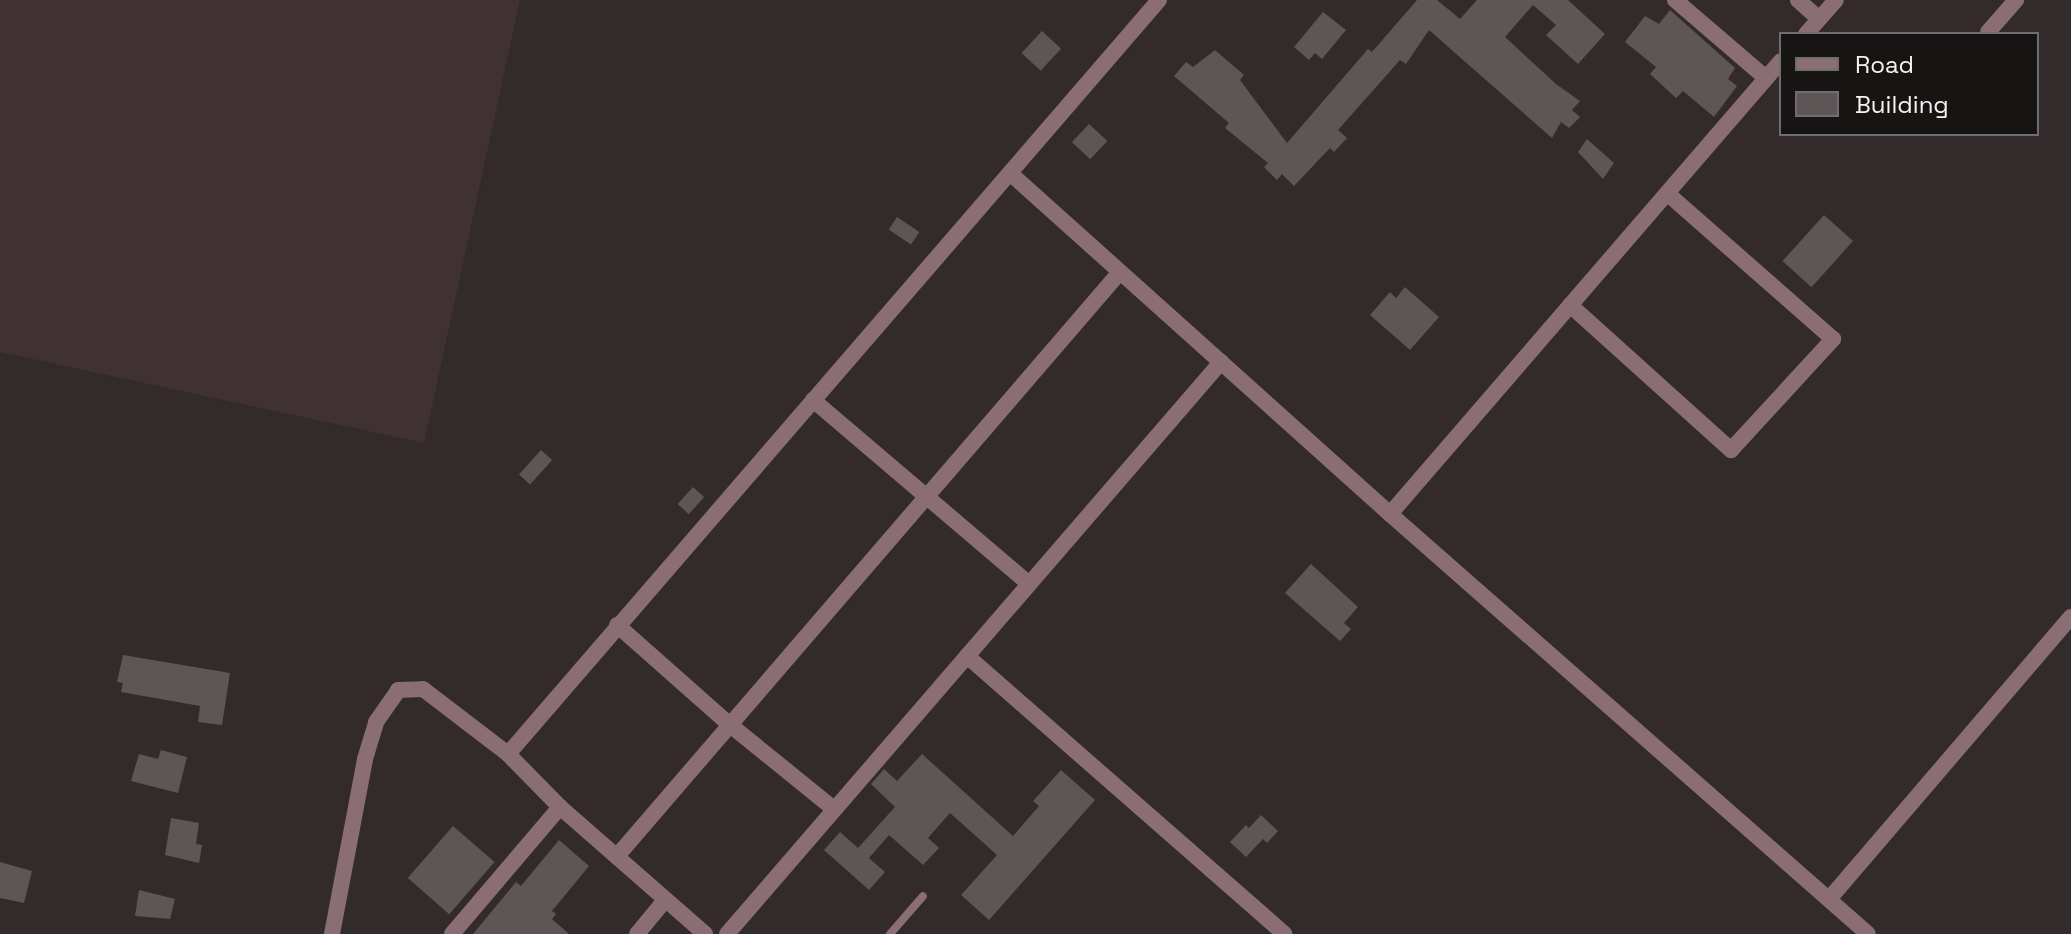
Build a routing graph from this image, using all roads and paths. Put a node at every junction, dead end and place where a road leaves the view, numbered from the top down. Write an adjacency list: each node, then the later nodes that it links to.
1 (1159, 0): 11 (street)
2 (1675, 0): 10 (street)
3 (1798, 0): 6 (street)
4 (1836, 0): 6 (street)
5 (2016, 0): 8 (street)
6 (1819, 19): 7 (street)
7 (1808, 32)
8 (1988, 32)
9 (1779, 63): 10 (street)
10 (1766, 78): 12 (street)
11 (1010, 173): 13 (street); 16 (street)
12 (1668, 194): 14 (street); 14 (street)
13 (1120, 272): 15 (street); 17 (street)
14 (1570, 305): 18 (street)
15 (1221, 362): 18 (street); 19 (street)
16 (813, 400): 17 (street); 21 (street)
17 (926, 496): 19 (street); 23 (street)
18 (1390, 514): 29 (street)
19 (1029, 584): 22 (street)
20 (2071, 617): 29 (street)
21 (617, 625): 23 (street); 24 (street)
22 (967, 656): 26 (street); 37 (street)
23 (729, 724): 26 (street); 27 (street)
24 (508, 754): 25 (street); 31 (street)
25 (560, 807): 27 (street); 32 (street)
26 (834, 809): 35 (street)
27 (618, 855): 30 (street)
28 (923, 896): 36 (lane)
29 (1830, 898): 38 (street)
30 (665, 900): 33 (street); 34 (street)
31 (332, 934)
32 (452, 934)
33 (637, 934)
34 (705, 934)
35 (727, 934)
36 (890, 934)
37 (1284, 934)
38 (1868, 934)

